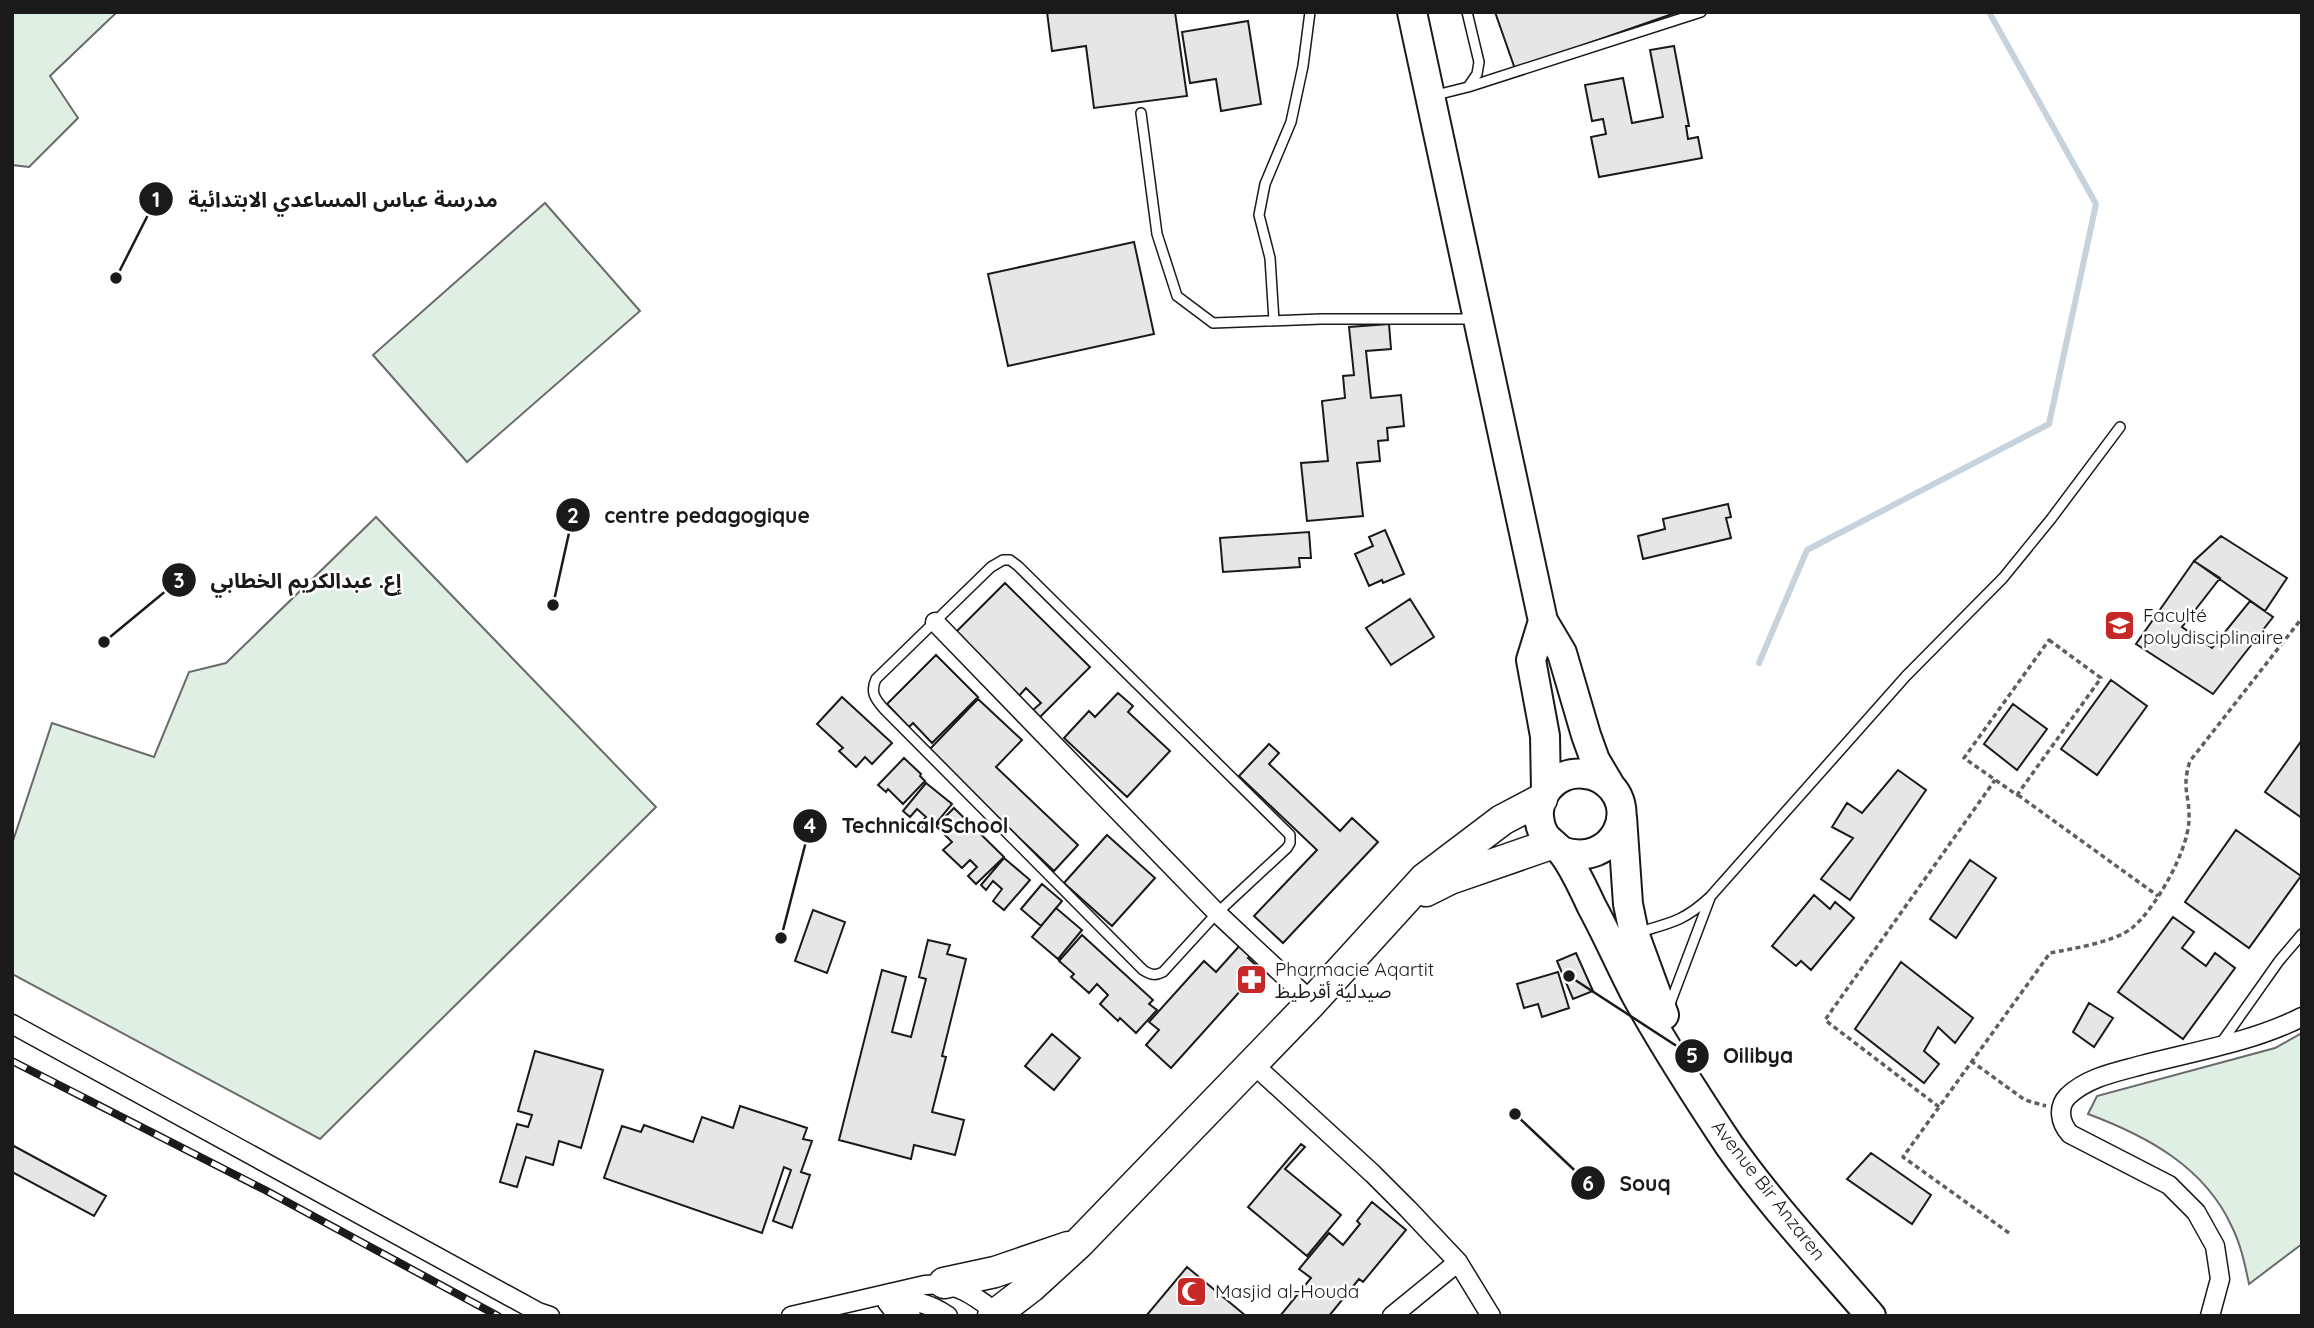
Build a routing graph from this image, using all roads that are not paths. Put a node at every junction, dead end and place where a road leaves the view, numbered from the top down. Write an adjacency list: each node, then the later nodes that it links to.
1 (1310, 12): 9 (lane)
2 (1412, 12): 6 (main road)
3 (1467, 12): 5 (lane)
4 (1701, 12): 5 (lane)
5 (1468, 87): 6 (lane)
6 (1430, 96): 8 (main road)
7 (1142, 113): 9 (lane)
8 (1479, 319): 9 (lane); 11 (main road)
9 (1274, 321)
10 (2120, 427): 17 (lane)
11 (1543, 621): 13 (main road); 14 (main road)
12 (934, 622): 19 (street); 19 (lane); 19 (lane)
13 (1611, 787): 14 (main road); 15 (main road)
14 (1544, 795): 16 (main road); 18 (highway)
15 (1621, 814): 16 (main road); 20 (main road, Avenue Bir Anzaren)
16 (1556, 848): 18 (highway); 27 (main road, Avenue Bir Anzaren)
17 (1710, 897): 20 (lane); 23 (lane)
18 (1401, 904): 22 (highway)
19 (1217, 914): 22 (street)
20 (1634, 933): 23 (main road, Avenue Bir Anzaren)
21 (2302, 934): 26 (lane)
22 (1312, 1002): 28 (highway)
23 (1665, 1017): 27 (main road, Avenue Bir Anzaren)
24 (2302, 1017): 26 (street)
25 (12, 1024): 34 (street)
26 (2220, 1045): 40 (street)
27 (1675, 1059): 39 (main road, Avenue Bir Anzaren)
28 (1252, 1064): 29 (highway); 30 (street)
29 (1079, 1244): 31 (highway); 33 (highway)
30 (1458, 1262): 37 (street); 38 (street)
31 (944, 1283): 32 (street); 33 (street)
32 (890, 1304): 35 (street); 36 (street)
33 (995, 1314)
34 (550, 1316)
35 (791, 1316)
36 (948, 1316)
37 (1392, 1316)
38 (1490, 1316)
39 (1871, 1316)
40 (2210, 1316)

